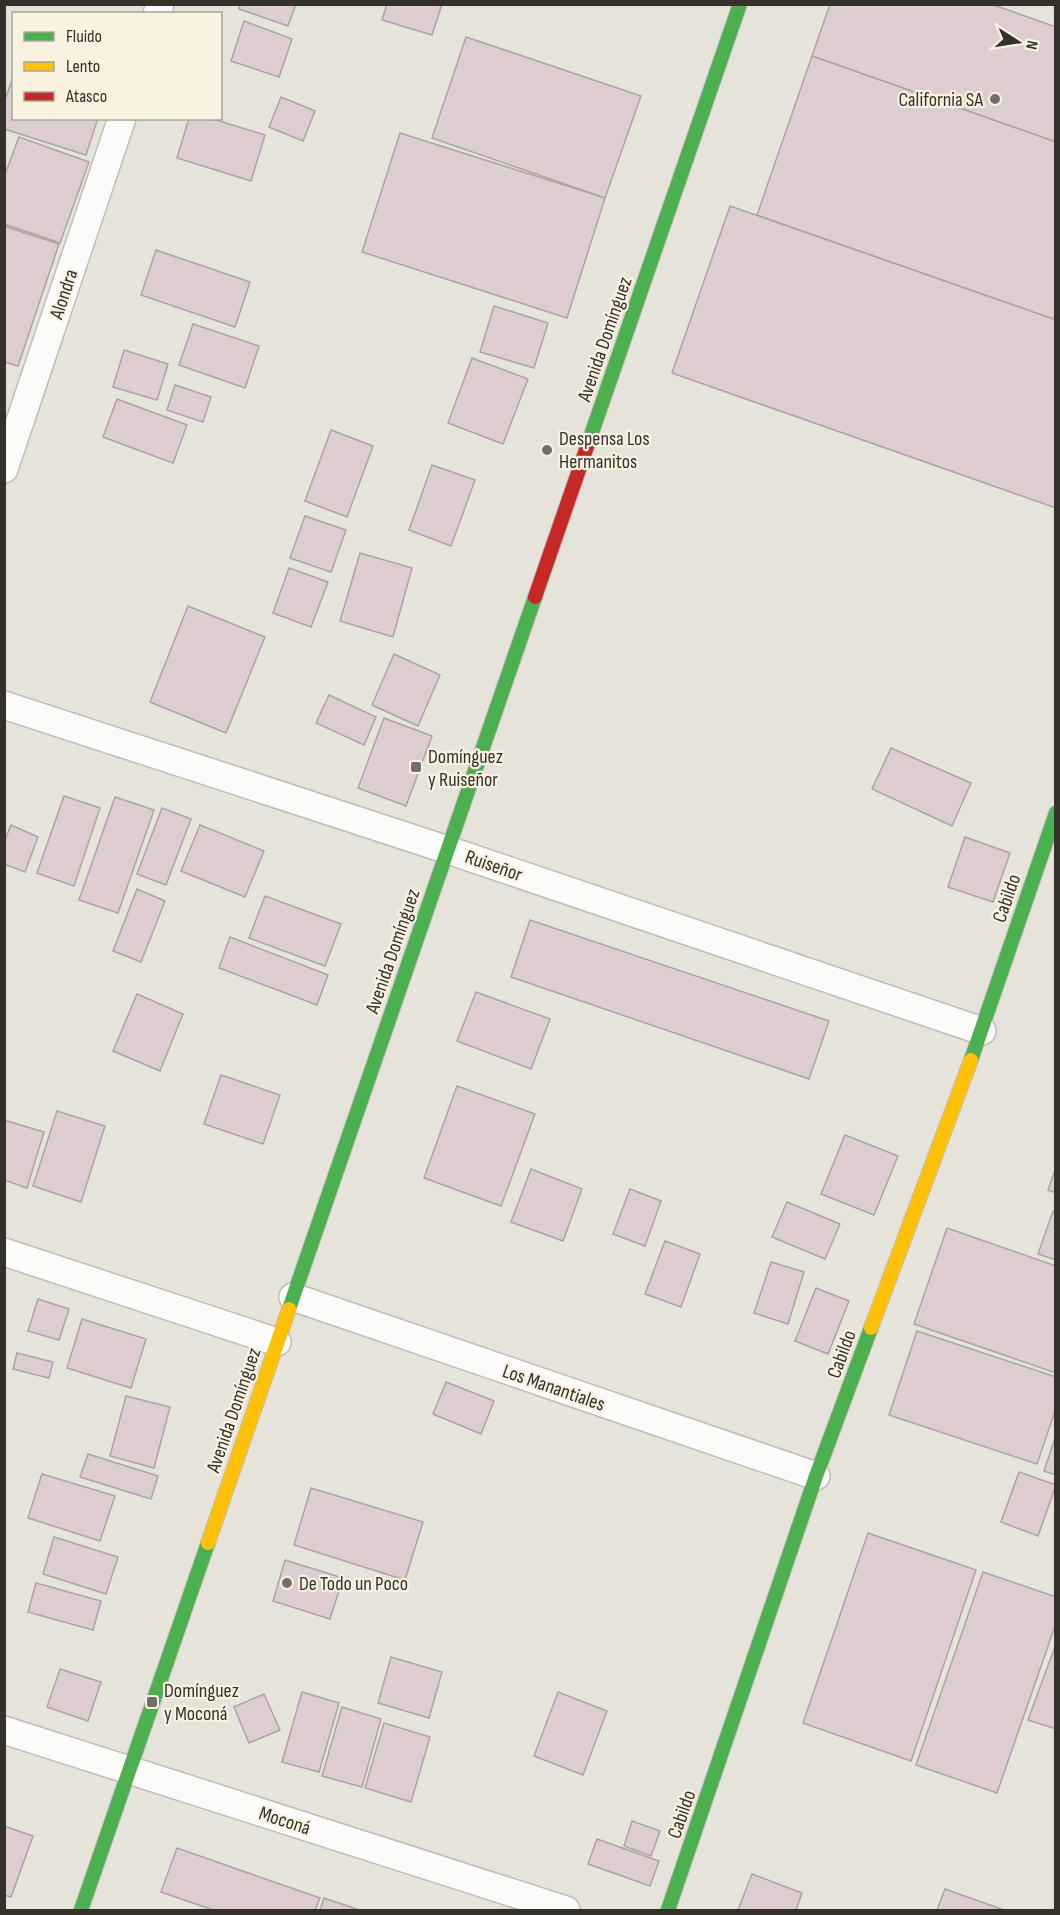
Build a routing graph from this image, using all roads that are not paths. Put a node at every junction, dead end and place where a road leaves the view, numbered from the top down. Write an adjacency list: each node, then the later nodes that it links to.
1 (740, 4): 6 (main road, Avenida Domínguez)
2 (121, 120): 3 (street, Alondra)
3 (4, 469)
4 (4, 705): 6 (street, Ruiseñor)
5 (1056, 813): 7 (main road, Cabildo)
6 (448, 849): 7 (street, Ruiseñor); 9 (main road, Avenida Domínguez)
7 (982, 1031): 11 (main road, Cabildo)
8 (4, 1252): 10 (street)
9 (293, 1298): 10 (main road, Avenida Domínguez); 11 (street, Los Manantiales)
10 (277, 1342): 13 (main road, Avenida Domínguez)
11 (816, 1476): 16 (main road, Cabildo)
12 (4, 1730): 13 (street, Moconá)
13 (129, 1770): 14 (main road, Avenida Domínguez); 15 (street, Moconá)
14 (81, 1911)
15 (566, 1911)
16 (668, 1911)

